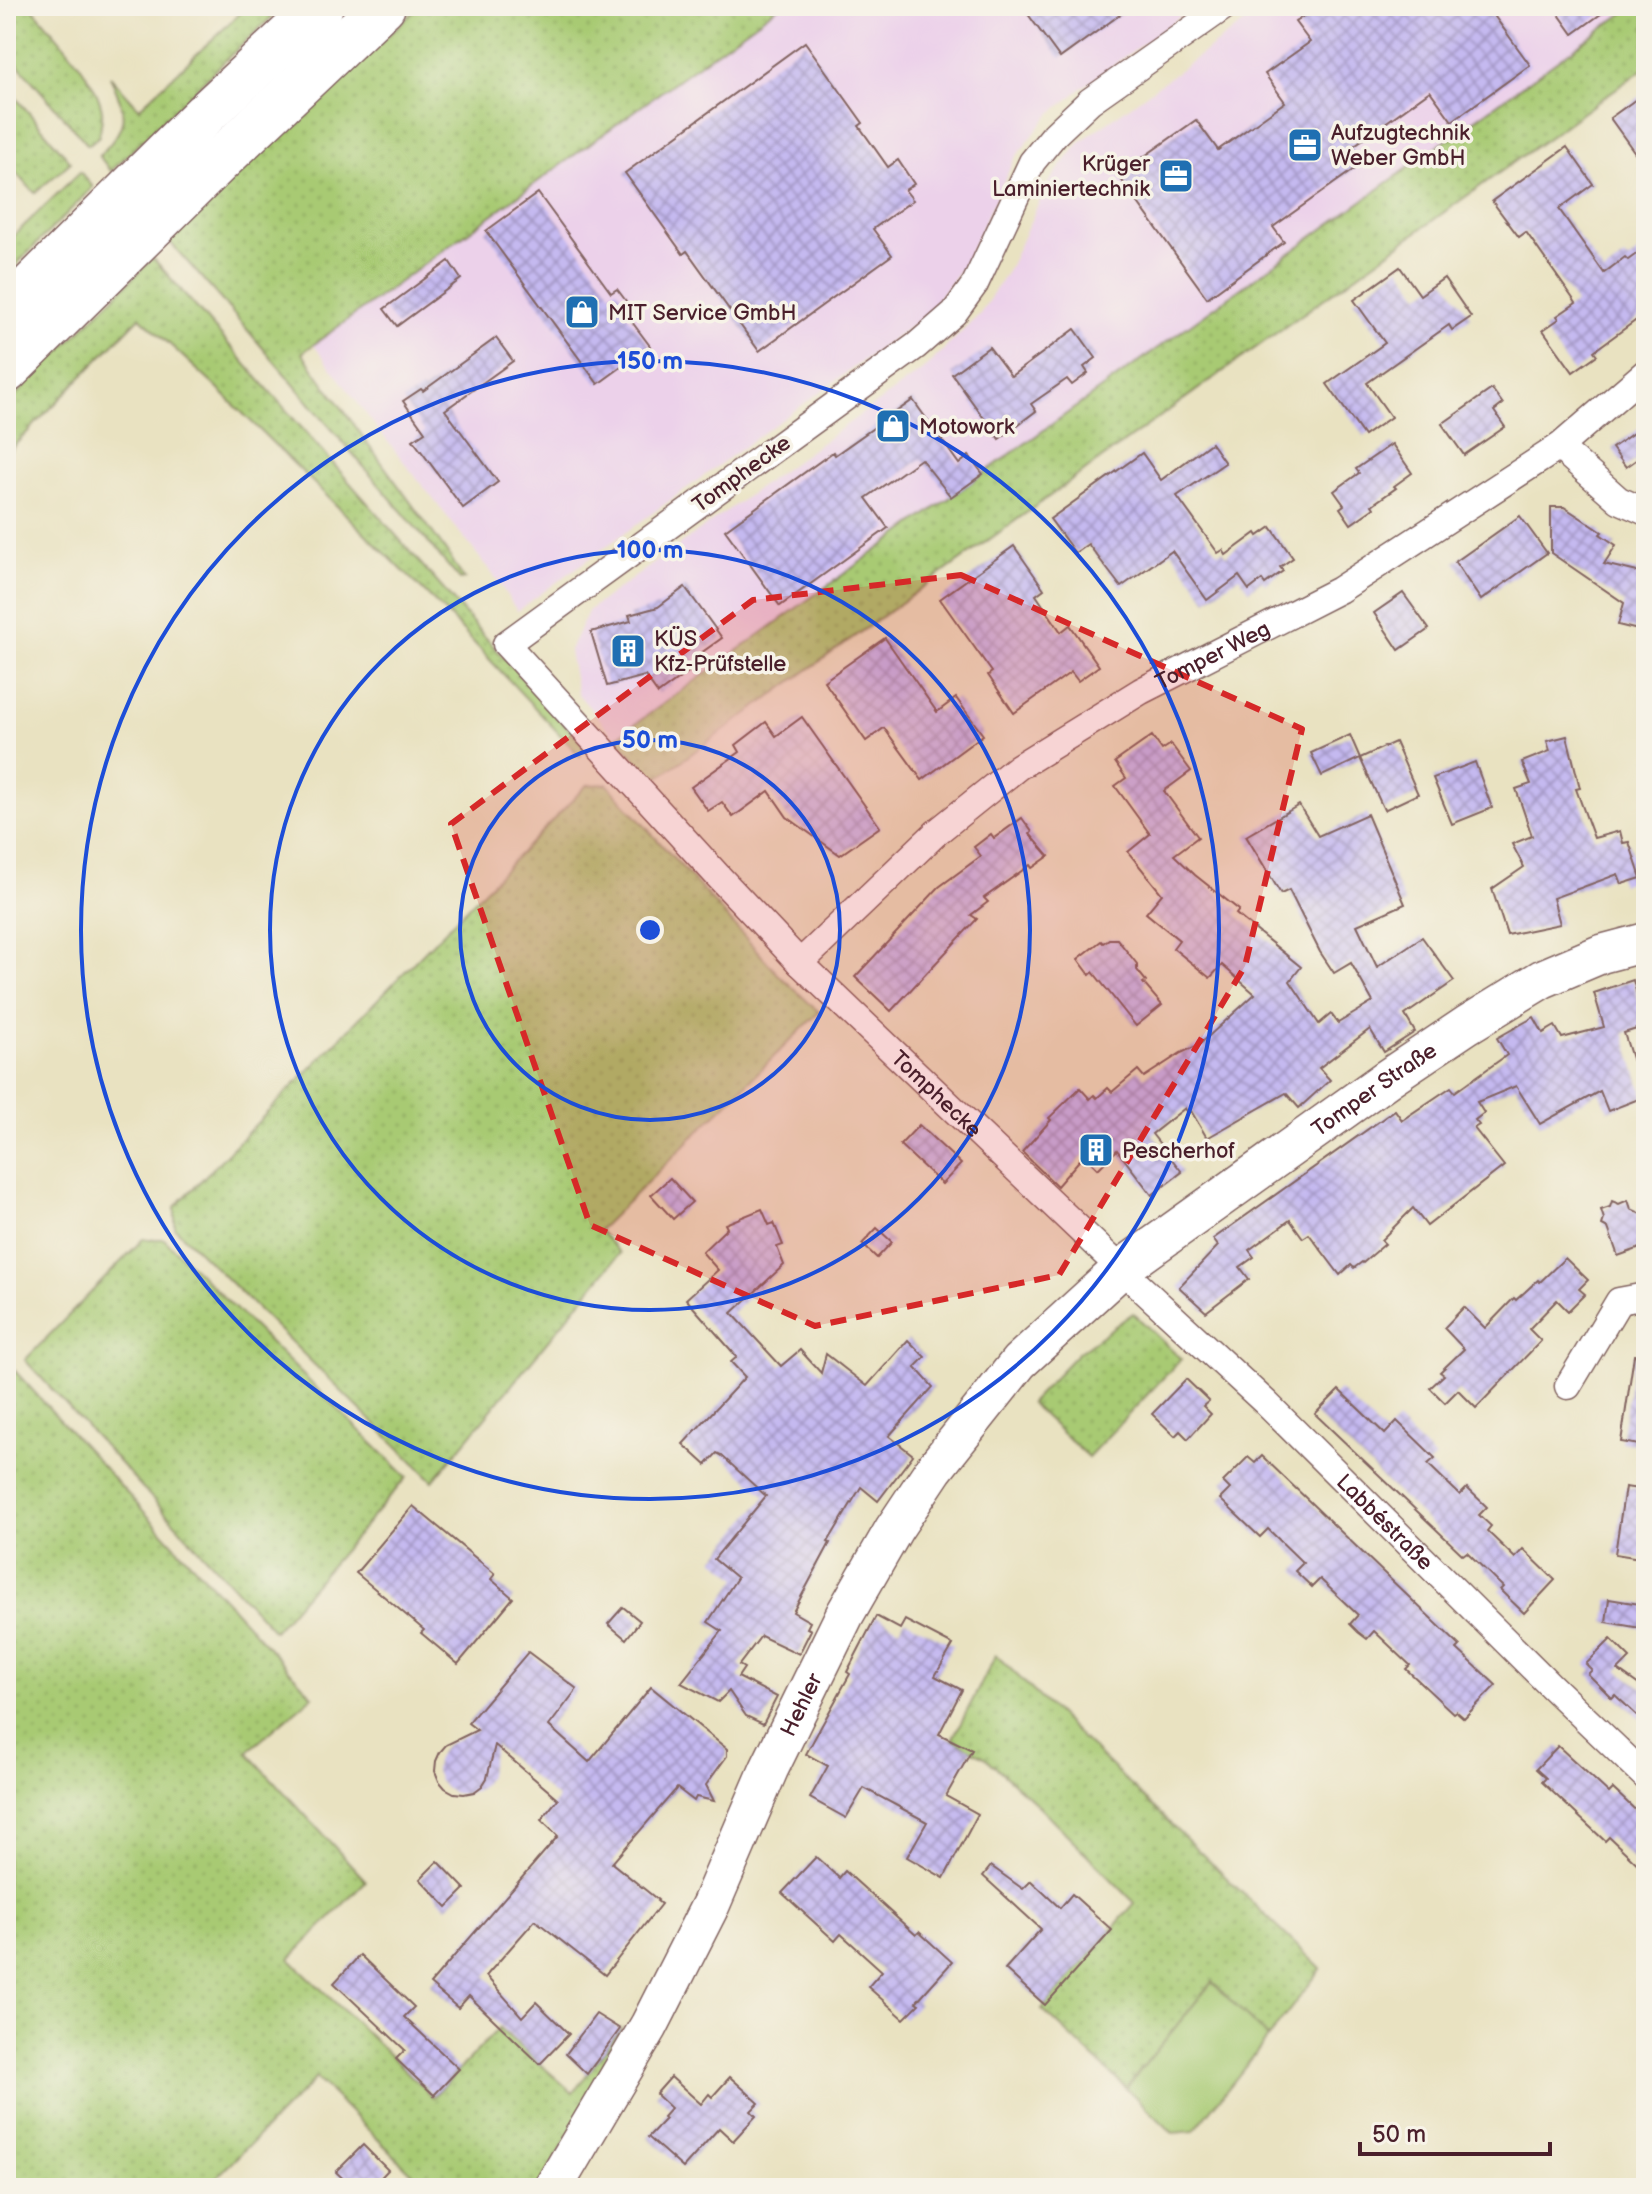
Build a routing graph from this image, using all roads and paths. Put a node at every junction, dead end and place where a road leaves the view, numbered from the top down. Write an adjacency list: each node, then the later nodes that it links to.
1 (321, 6): 4 (highway)
2 (383, 6): 5 (highway)
3 (1225, 6): 10 (street, Tomphecke)
4 (6, 311)
5 (6, 371)
6 (1646, 372): 7 (street, Tomper Weg)
7 (1559, 447): 8 (street); 10 (street, Tomper Weg)
8 (1646, 512)
9 (1646, 942): 11 (main road, Tomper Straße)
10 (800, 963): 11 (street, Tomphecke)
11 (1121, 1269): 14 (street, Labbéstraße); 15 (main road, Hehler)
12 (1646, 1296): 13 (street)
13 (1568, 1386)
14 (1646, 1777)
15 (553, 2188)

